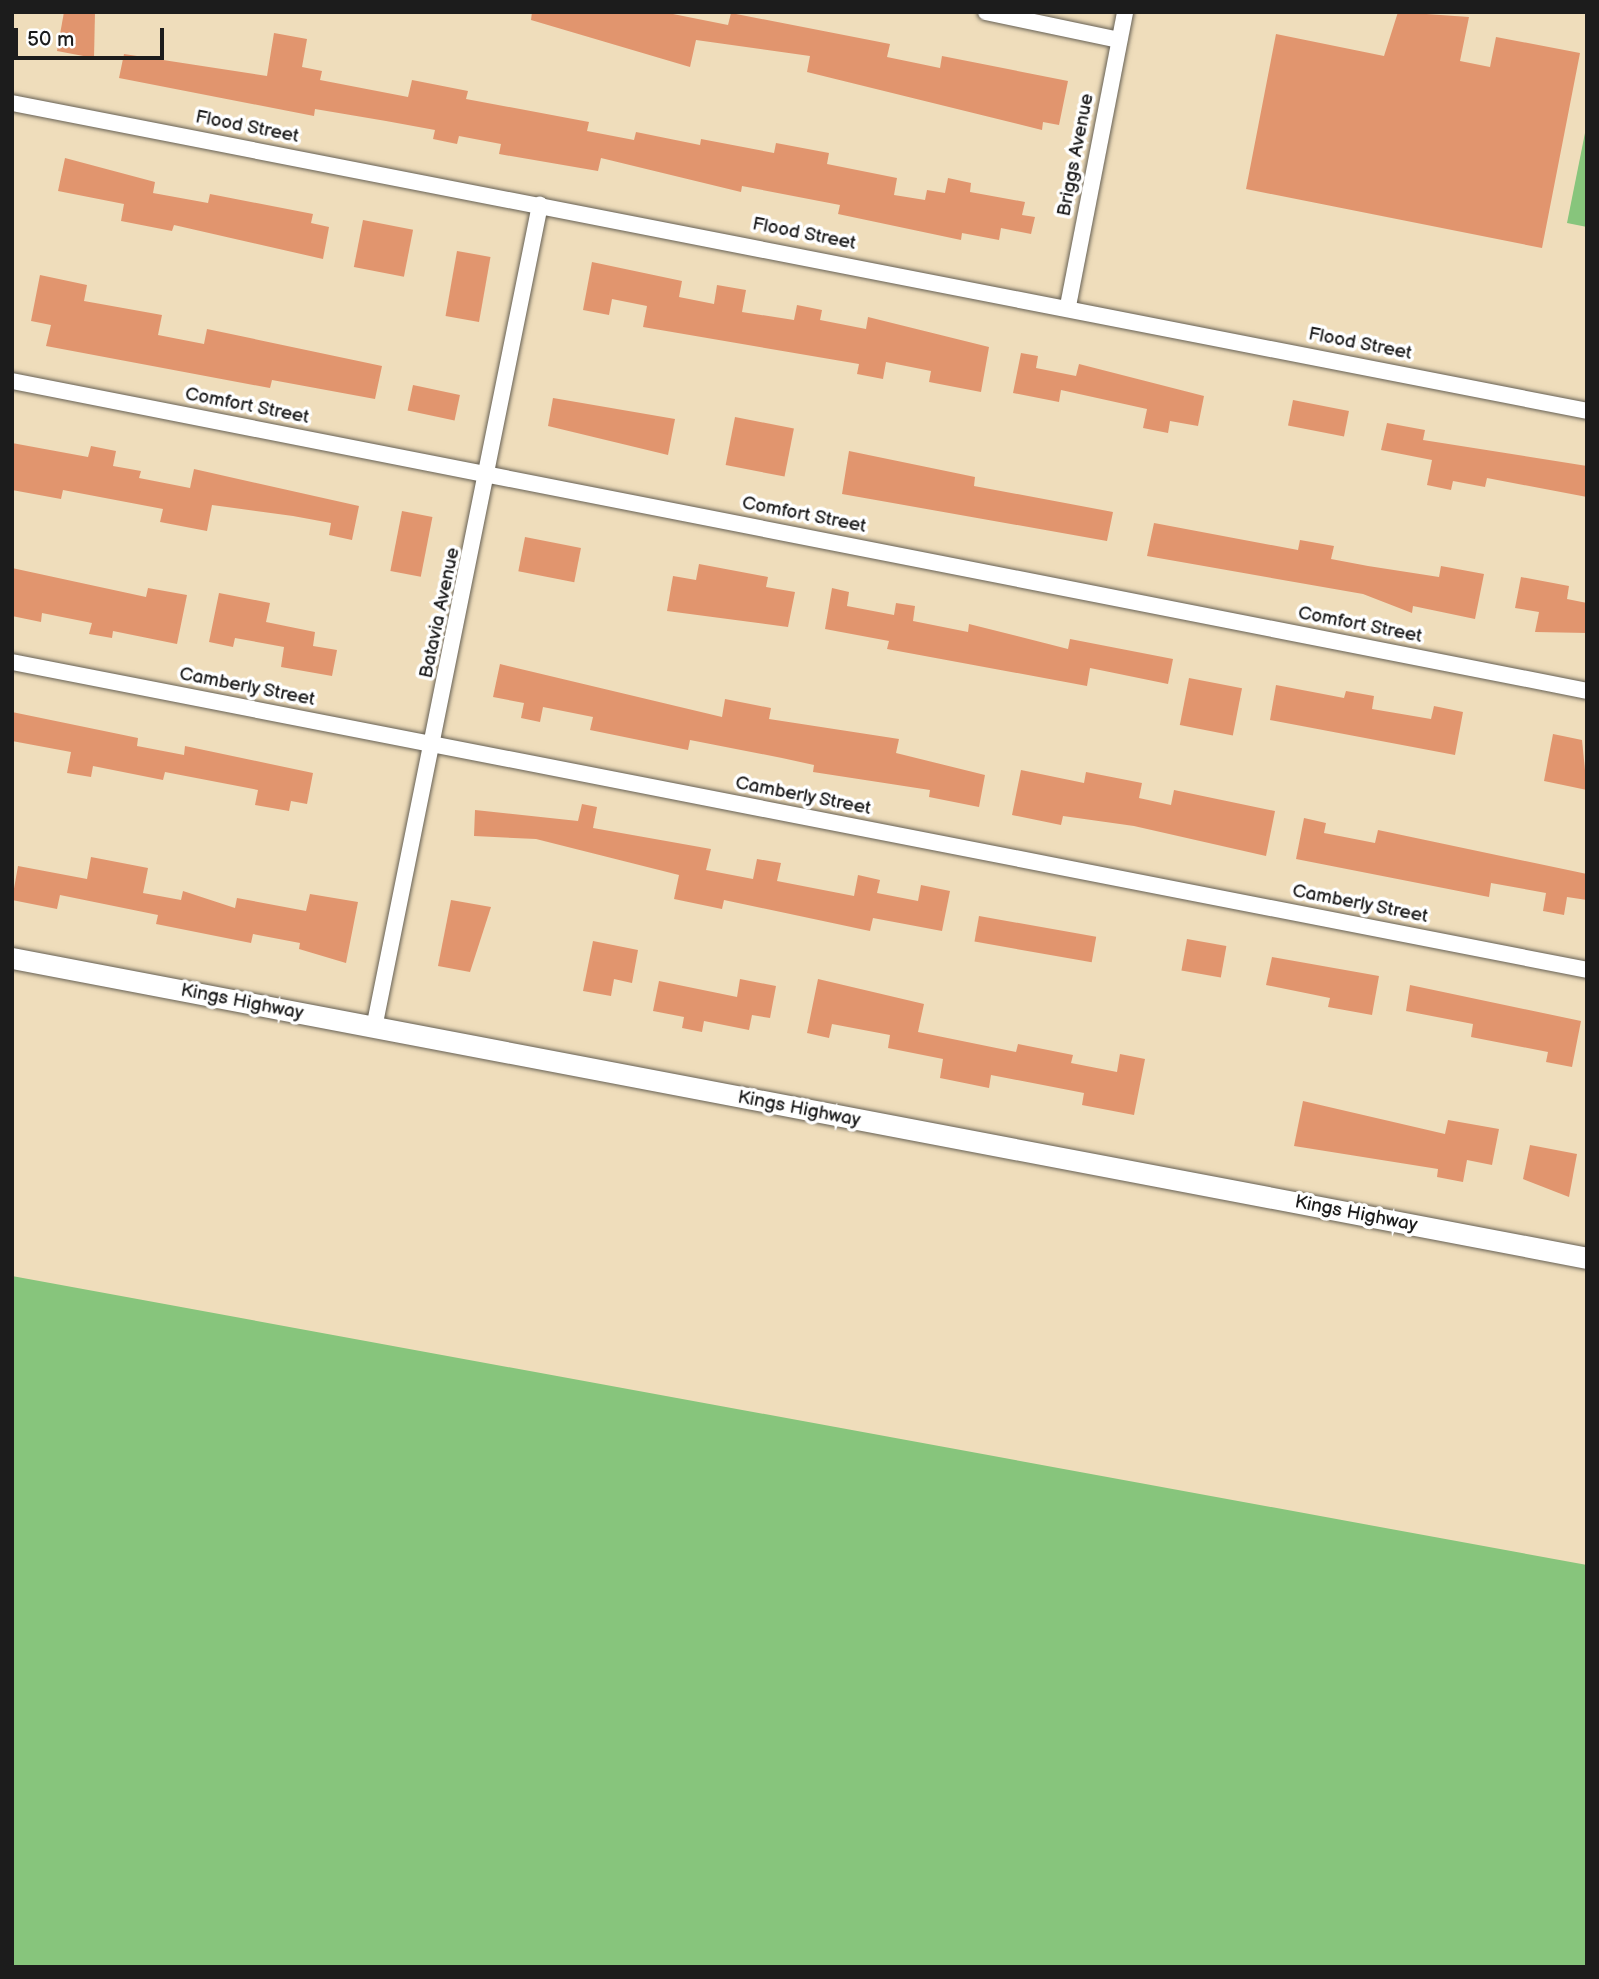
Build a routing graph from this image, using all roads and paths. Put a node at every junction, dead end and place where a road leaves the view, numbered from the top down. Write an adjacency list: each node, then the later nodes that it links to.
1 (986, 12): 3 (street)
2 (1125, 12): 3 (street, Briggs Avenue)
3 (1119, 40): 6 (street, Briggs Avenue)
4 (12, 103): 5 (street, Flood Street)
5 (540, 205): 6 (street, Flood Street); 9 (street, Batavia Avenue)
6 (1068, 306): 8 (street, Flood Street)
7 (12, 381): 9 (street, Comfort Street)
8 (1587, 411)
9 (490, 475): 11 (street, Comfort Street); 12 (street, Batavia Avenue)
10 (12, 662): 12 (street, Camberly Street)
11 (1587, 691)
12 (434, 745): 14 (street, Camberly Street); 15 (street, Batavia Avenue)
13 (12, 958): 15 (street, Kings Highway)
14 (1587, 970)
15 (374, 1028): 16 (street, Kings Highway)
16 (1587, 1258)

